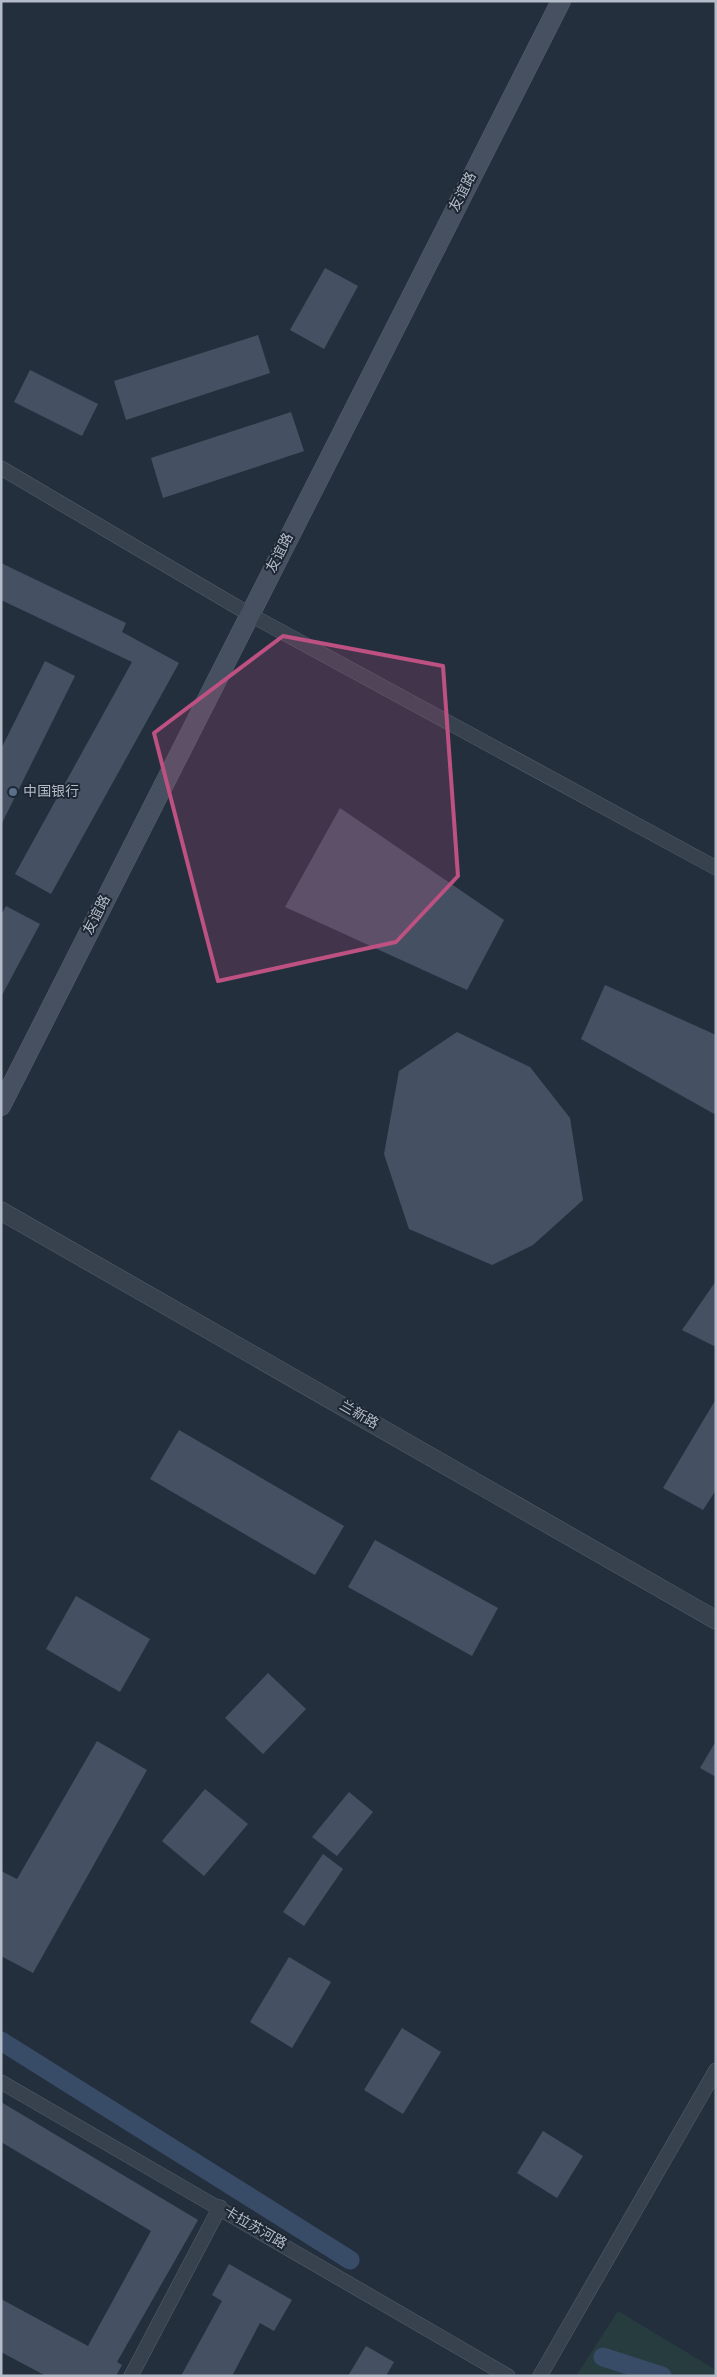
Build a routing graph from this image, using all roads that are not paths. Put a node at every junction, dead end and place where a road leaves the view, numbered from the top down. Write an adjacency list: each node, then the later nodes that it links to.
1 (561, 1): 3 (main road, 友谊路)
2 (1, 468): 3 (street)
3 (248, 614): 4 (street); 5 (main road, 友谊路)
4 (716, 868)
5 (1, 1106)
6 (1, 1211): 7 (street, 兰新路)
7 (716, 1620)
8 (716, 2070): 13 (street)
9 (1, 2082): 10 (street, 卡拉苏河路)
10 (220, 2207): 11 (street); 12 (street, 卡拉苏河路)
11 (131, 2376)
12 (508, 2376)
13 (540, 2376)

